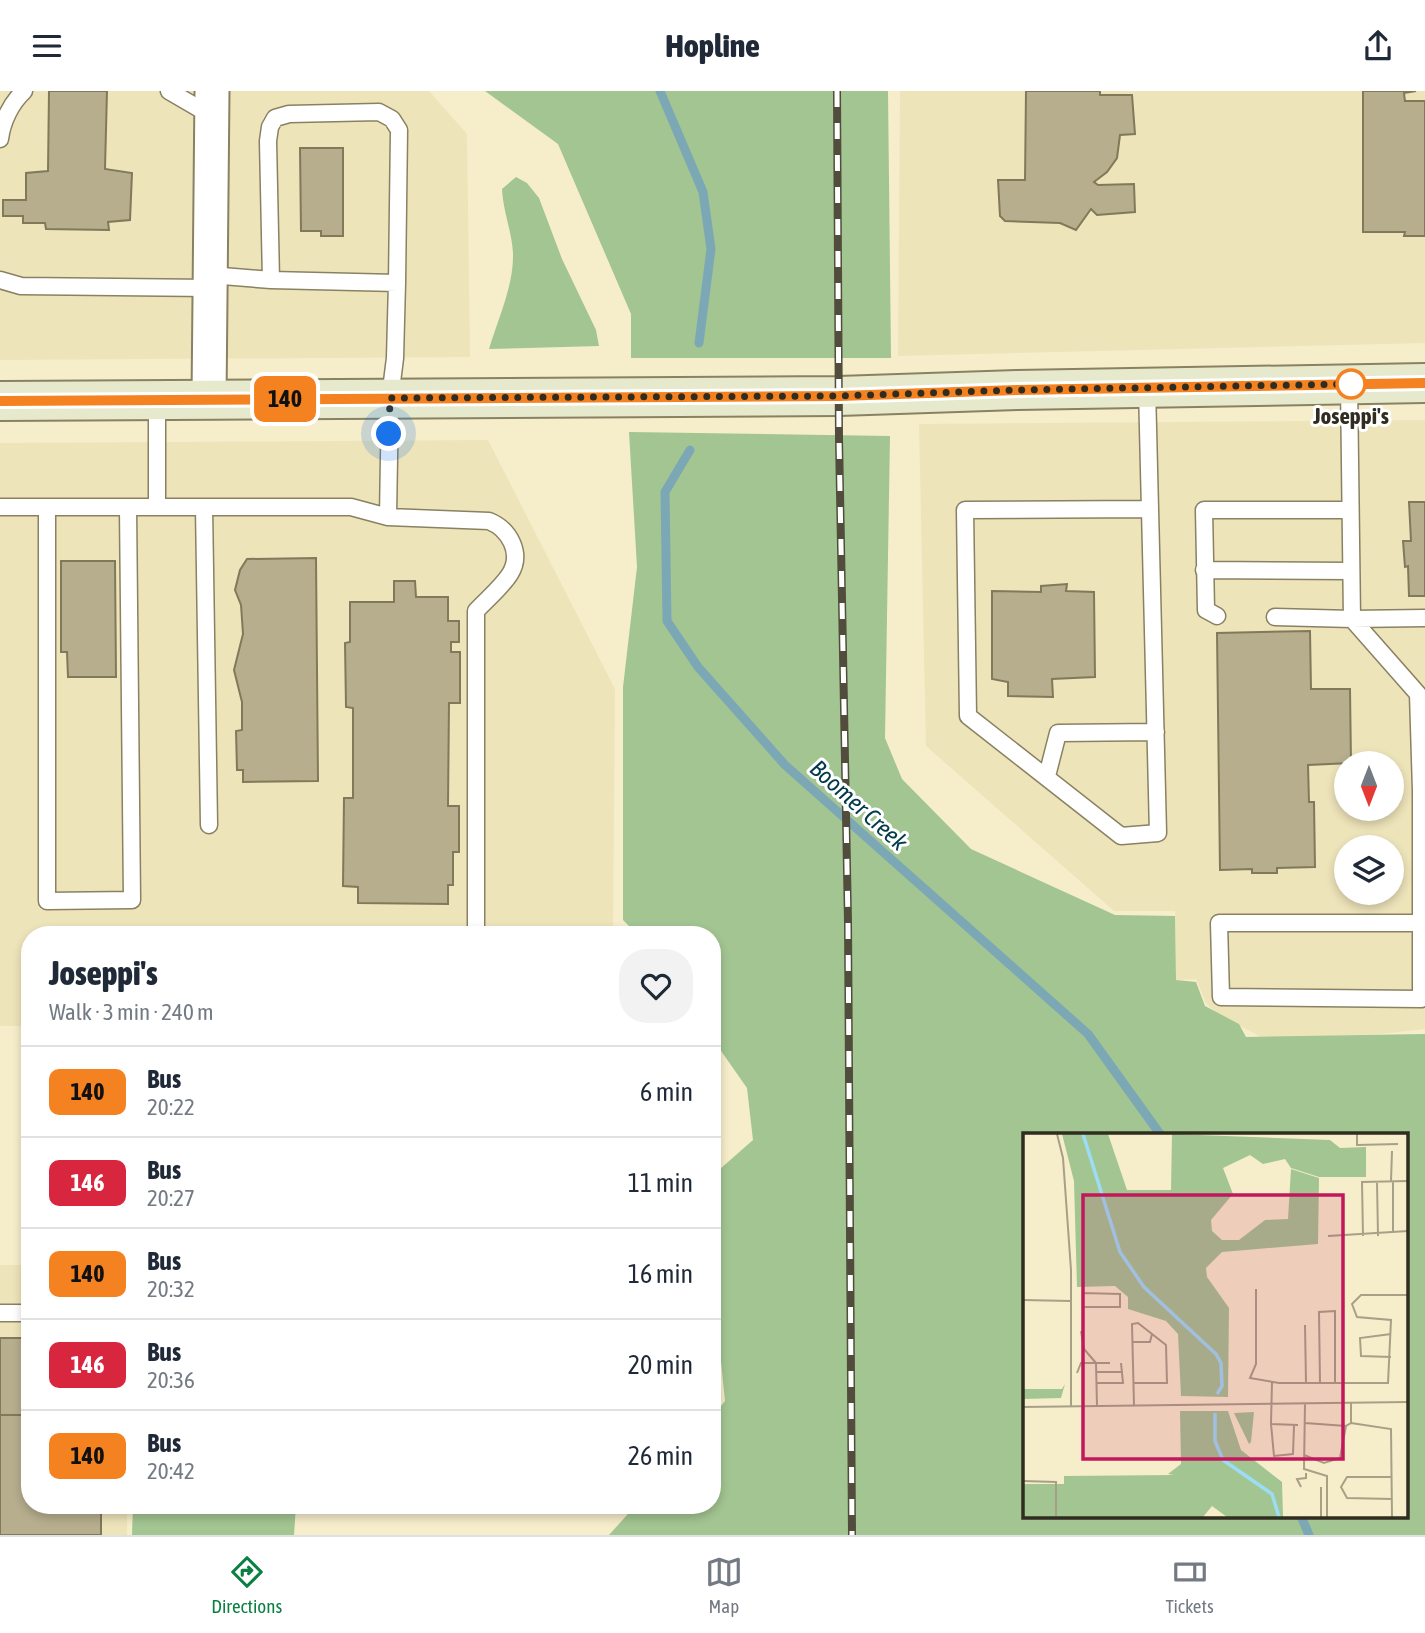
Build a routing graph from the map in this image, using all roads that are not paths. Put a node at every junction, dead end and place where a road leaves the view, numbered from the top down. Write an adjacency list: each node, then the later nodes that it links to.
1 (24, 91): 4 (lane)
2 (169, 91): 3 (lane)
3 (212, 104): 7 (street)
4 (0, 139)
5 (0, 280): 7 (lane)
6 (271, 281): 7 (lane); 8 (lane); 8 (lane)
7 (210, 282): 14 (street)
8 (397, 283): 12 (lane)
9 (1425, 383): 10 (main road)
10 (1349, 384): 11 (main road); 22 (lane)
11 (1147, 388): 12 (main road); 21 (lane)
12 (390, 398): 14 (main road); 23 (lane)
13 (157, 400): 14 (main road); 15 (main road); 19 (lane)
14 (209, 400)
15 (0, 401)
16 (0, 507): 17 (lane)
17 (47, 507): 18 (lane); 18 (lane)
18 (128, 507): 19 (lane)
19 (157, 507): 20 (lane)
20 (204, 507): 23 (lane); 33 (lane)
21 (1149, 509): 30 (lane); 31 (lane)
22 (1350, 510): 24 (lane); 25 (lane)
23 (388, 517): 35 (lane)
24 (1204, 570): 25 (lane); 26 (lane)
25 (1351, 571): 29 (lane)
26 (1217, 616)
27 (1275, 617): 29 (lane)
28 (1425, 618): 29 (lane)
29 (1352, 619): 32 (lane)
30 (1156, 732): 31 (lane); 31 (lane)
31 (1047, 776)
32 (1423, 791): 34 (lane)
33 (209, 825)
34 (1420, 923): 34 (lane)
35 (476, 926)
36 (0, 1313): 37 (lane)
37 (21, 1313)

